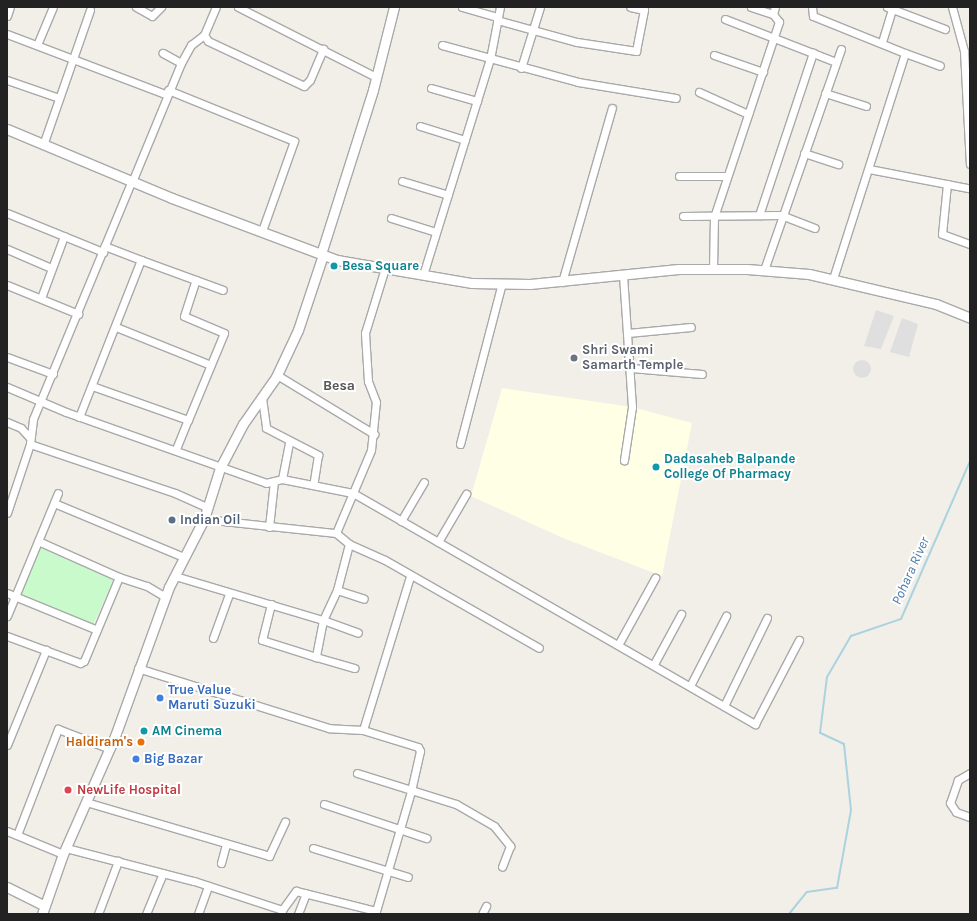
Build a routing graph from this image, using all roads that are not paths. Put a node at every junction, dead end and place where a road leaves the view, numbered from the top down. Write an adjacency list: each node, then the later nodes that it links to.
1 (10, 7): 18 (street)
2 (53, 7): 28 (street)
3 (136, 7): 4 (street)
4 (160, 7)
5 (216, 7): 24 (street)
6 (238, 7): 30 (street)
7 (394, 7): 43 (street)
8 (462, 7): 19 (street)
9 (500, 7): 19 (street)
10 (540, 7): 22 (street)
11 (630, 7): 22 (street)
12 (751, 7): 17 (street)
13 (812, 7): 26 (street)
14 (952, 7): 29 (street)
15 (891, 8): 21 (street); 26 (street)
16 (90, 10): 37 (street)
17 (774, 10): 25 (street)
18 (7, 16)
19 (497, 18): 22 (street); 36 (street)
20 (726, 19): 25 (street)
21 (945, 29)
22 (534, 30): 41 (street)
23 (7, 34): 28 (street)
24 (204, 35): 30 (street); 39 (street)
25 (774, 38): 33 (street); 42 (street)
26 (882, 42): 34 (street)
27 (442, 44): 36 (street)
28 (37, 45): 37 (street)
29 (966, 48): 61 (street)
30 (323, 49): 43 (street)
31 (841, 49): 38 (street)
32 (163, 52): 39 (street)
33 (813, 53): 38 (street); 71 (street)
34 (905, 53): 40 (street); 62 (street)
35 (714, 55): 42 (street)
36 (490, 59): 41 (street); 51 (street)
37 (73, 60): 46 (street); 49 (street)
38 (836, 62): 48 (street)
39 (181, 63): 46 (street)
40 (940, 66)
41 (521, 68): 50 (street)
42 (763, 72): 54 (street)
43 (376, 77): 83 (street)
44 (7, 80): 49 (street)
45 (431, 88): 51 (street)
46 (167, 92): 66 (street); 77 (street)
47 (699, 92): 54 (street)
48 (825, 93): 52 (street); 59 (street)
49 (59, 98): 58 (street)
50 (676, 98)
51 (477, 101): 57 (street)
52 (866, 106)
53 (612, 108): 93 (street)
54 (748, 114): 64 (street)
55 (420, 126): 57 (street)
56 (7, 130): 58 (street)
57 (464, 140): 69 (street)
58 (42, 145): 66 (street)
59 (804, 153): 60 (street); 72 (street)
60 (838, 164)
61 (970, 164)
62 (869, 169): 67 (street); 91 (street)
63 (679, 176): 64 (street)
64 (727, 176): 74 (street)
65 (402, 181): 69 (street)
66 (132, 182): 77 (street); 82 (street)
67 (947, 184): 68 (street); 80 (street)
68 (968, 188)
69 (448, 195): 78 (street)
70 (7, 213): 79 (street)
71 (759, 215): 72 (street); 74 (street)
72 (782, 215): 76 (street); 88 (street)
73 (682, 216): 74 (street)
74 (714, 216): 87 (street)
75 (391, 218): 78 (street)
76 (815, 228)
77 (262, 231): 83 (street)
78 (436, 232): 89 (street)
79 (64, 236): 82 (street); 85 (street)
80 (970, 244)
81 (7, 249): 85 (street)
82 (104, 249): 84 (street); 98 (street)
83 (322, 255): 86 (street); 108 (street)
84 (141, 260): 92 (street); 100 (street)
85 (51, 268): 97 (street)
86 (385, 268): 89 (street); 116 (street)
87 (713, 269): 88 (street); 90 (street)
88 (764, 270): 91 (street)
89 (423, 275): 94 (street)
90 (623, 275): 93 (street); 102 (street)
91 (832, 278): 99 (street)
92 (196, 280): 96 (street); 104 (street)
93 (562, 282): 94 (street)
94 (502, 283): 119 (street)
95 (7, 285): 97 (street)
96 (223, 290)
97 (41, 298): 98 (street)
98 (78, 314): 106 (street)
99 (970, 318)
100 (116, 326): 104 (street); 109 (street)
101 (691, 327): 102 (street)
102 (628, 333): 105 (street)
103 (7, 357): 106 (street)
104 (211, 366): 114 (street)
105 (631, 368): 107 (street); 121 (street)
106 (53, 374): 112 (street)
107 (702, 374)
108 (277, 375): 111 (street); 116 (street)
109 (92, 386): 113 (street); 114 (street)
110 (7, 387): 112 (street)
111 (262, 398): 118 (street); 122 (street)
112 (41, 402): 113 (street); 117 (street)
113 (79, 417): 120 (street)
114 (188, 420): 120 (street)
115 (7, 422): 117 (street)
116 (374, 434): 128 (street)
117 (29, 441): 131 (street); 132 (street)
118 (289, 443): 123 (street); 126 (street)
119 (460, 444)
120 (176, 449): 122 (street)
121 (624, 460)
122 (220, 468): 124 (street); 131 (street)
123 (282, 479): 124 (street); 126 (street)
124 (274, 481): 135 (street)
125 (424, 482): 134 (street)
126 (314, 485): 128 (street)
127 (58, 493): 130 (street)
128 (353, 494): 134 (street); 136 (street)
129 (466, 494): 138 (street)
130 (54, 503): 137 (street); 140 (street)
131 (207, 507): 133 (street)
132 (7, 513)
133 (204, 519): 135 (street); 140 (street)
134 (401, 521): 138 (street)
135 (270, 527): 136 (street)
136 (336, 533): 139 (street)
137 (38, 541): 143 (street); 148 (street)
138 (438, 542): 162 (street)
139 (349, 544): 142 (street); 145 (street)
140 (184, 558): 141 (street)
141 (174, 576): 147 (street); 149 (street)
142 (410, 576): 163 (street); 171 (street)
143 (119, 577): 149 (street); 157 (street)
144 (655, 578): 162 (street)
145 (337, 590): 150 (street); 156 (street)
146 (7, 593): 148 (street)
147 (229, 594): 151 (street); 160 (street)
148 (15, 597): 153 (street); 157 (street)
149 (165, 597): 167 (street)
150 (364, 599)
151 (271, 604): 156 (street); 165 (street)
152 (681, 614): 166 (street)
153 (7, 616)
154 (726, 616): 169 (street)
155 (767, 618): 170 (street)
156 (323, 620): 158 (street); 165 (street)
157 (97, 630): 164 (street)
158 (358, 633)
159 (7, 636): 164 (street)
160 (213, 638)
161 (799, 640): 170 (street)
162 (618, 645): 166 (street)
163 (539, 648)
164 (46, 650): 172 (street)
165 (316, 657): 168 (street)
166 (654, 664): 169 (street)
167 (138, 668): 171 (street); 173 (street)
168 (354, 668)
169 (690, 686): 170 (street)
170 (724, 706)
171 (363, 730): 176 (street)
172 (7, 745)
173 (110, 749): 177 (street); 183 (street)
174 (357, 772): 176 (street)
175 (970, 774): 179 (street)
176 (411, 790): 182 (street); 190 (street)
177 (86, 802): 185 (street); 187 (street)
178 (324, 804): 182 (street)
179 (970, 817)
180 (285, 822): 185 (street)
181 (7, 831): 183 (street)
182 (400, 831): 184 (street); 191 (street)
183 (17, 835): 187 (street)
184 (426, 838)
185 (226, 844): 189 (street)
186 (313, 848): 191 (street)
187 (65, 851): 188 (street); 197 (street)
188 (118, 861): 192 (street); 200 (street)
189 (221, 863)
190 (502, 867)
191 (388, 871): 193 (street); 199 (street)
192 (163, 873): 194 (street); 201 (street)
193 (408, 878)
194 (208, 886): 196 (street); 202 (street)
195 (7, 887): 197 (street)
196 (306, 893): 198 (street); 203 (street)
197 (43, 910)
198 (352, 911): 199 (street)
199 (379, 913)
200 (98, 914)
201 (146, 914)
202 (198, 914)
203 (298, 914)

